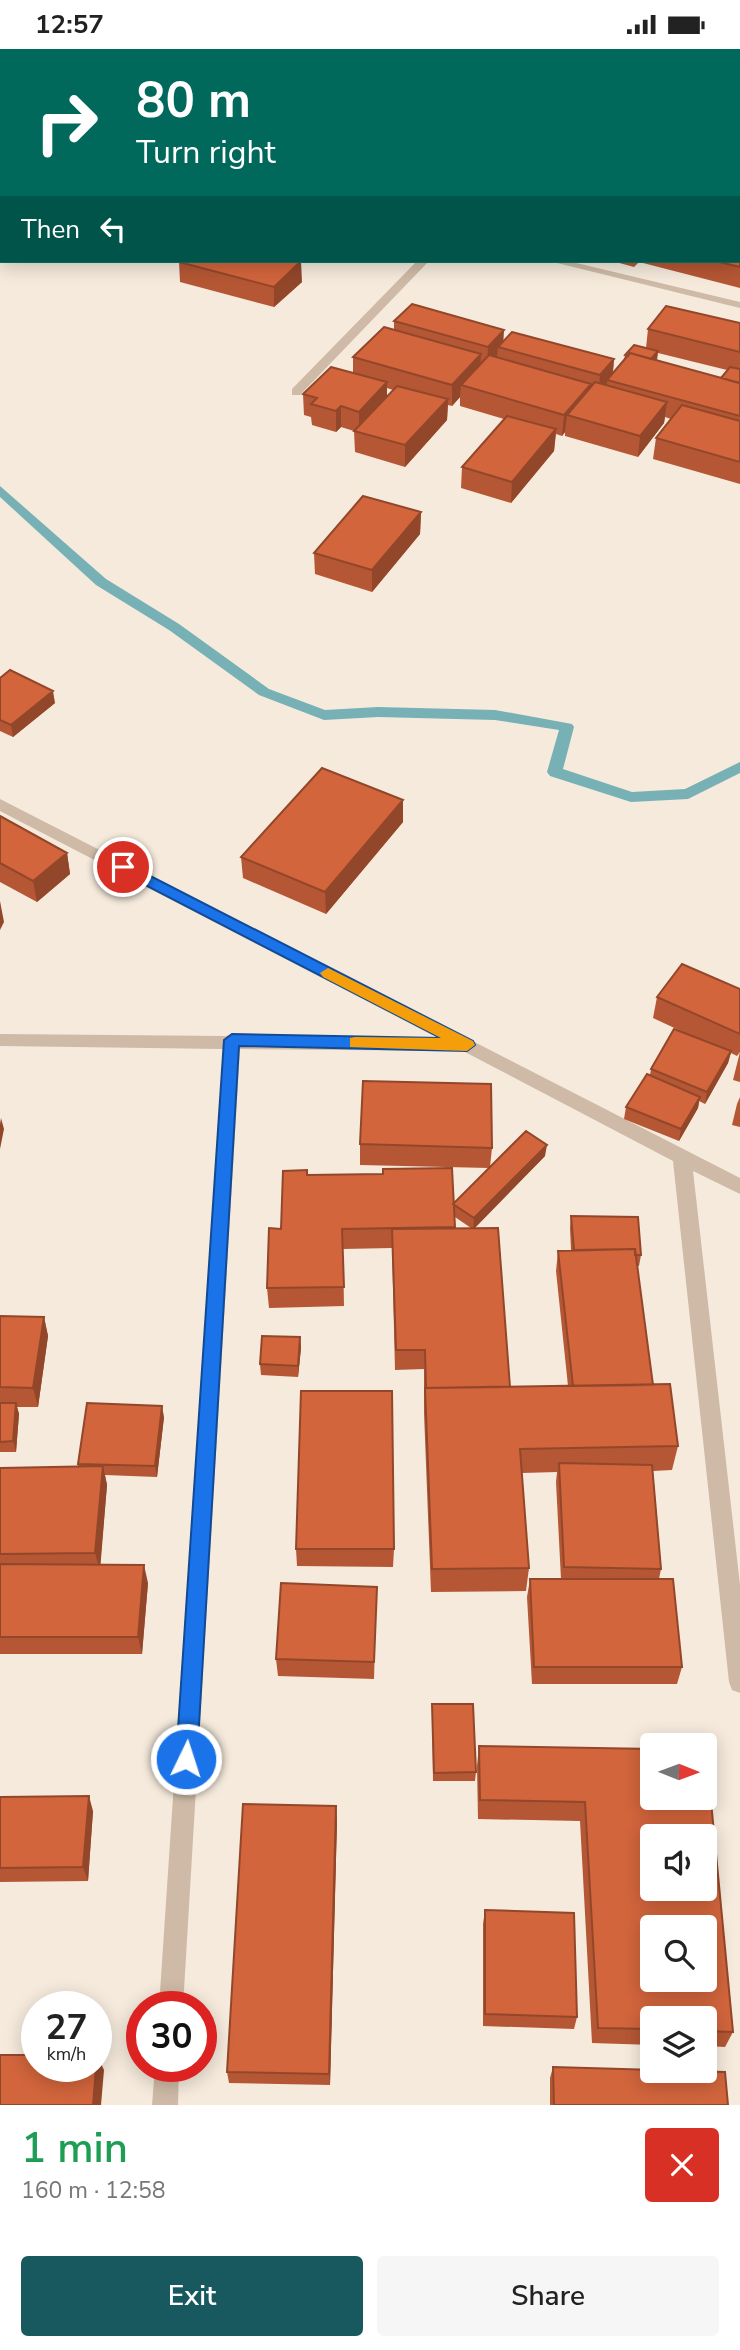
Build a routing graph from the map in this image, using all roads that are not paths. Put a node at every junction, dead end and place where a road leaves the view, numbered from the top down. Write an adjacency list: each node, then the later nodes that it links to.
1 (422, 263): 4 (street)
2 (563, 263): 3 (street)
3 (740, 305)
4 (296, 392)
5 (0, 804): 8 (street)
6 (0, 1040): 7 (street)
7 (232, 1040): 8 (street); 12 (street)
8 (467, 1045): 9 (street)
9 (682, 1157): 10 (street); 11 (street)
10 (740, 1187)
11 (740, 1682)
12 (172, 1991)
13 (166, 2082): 14 (street)
14 (164, 2105)

